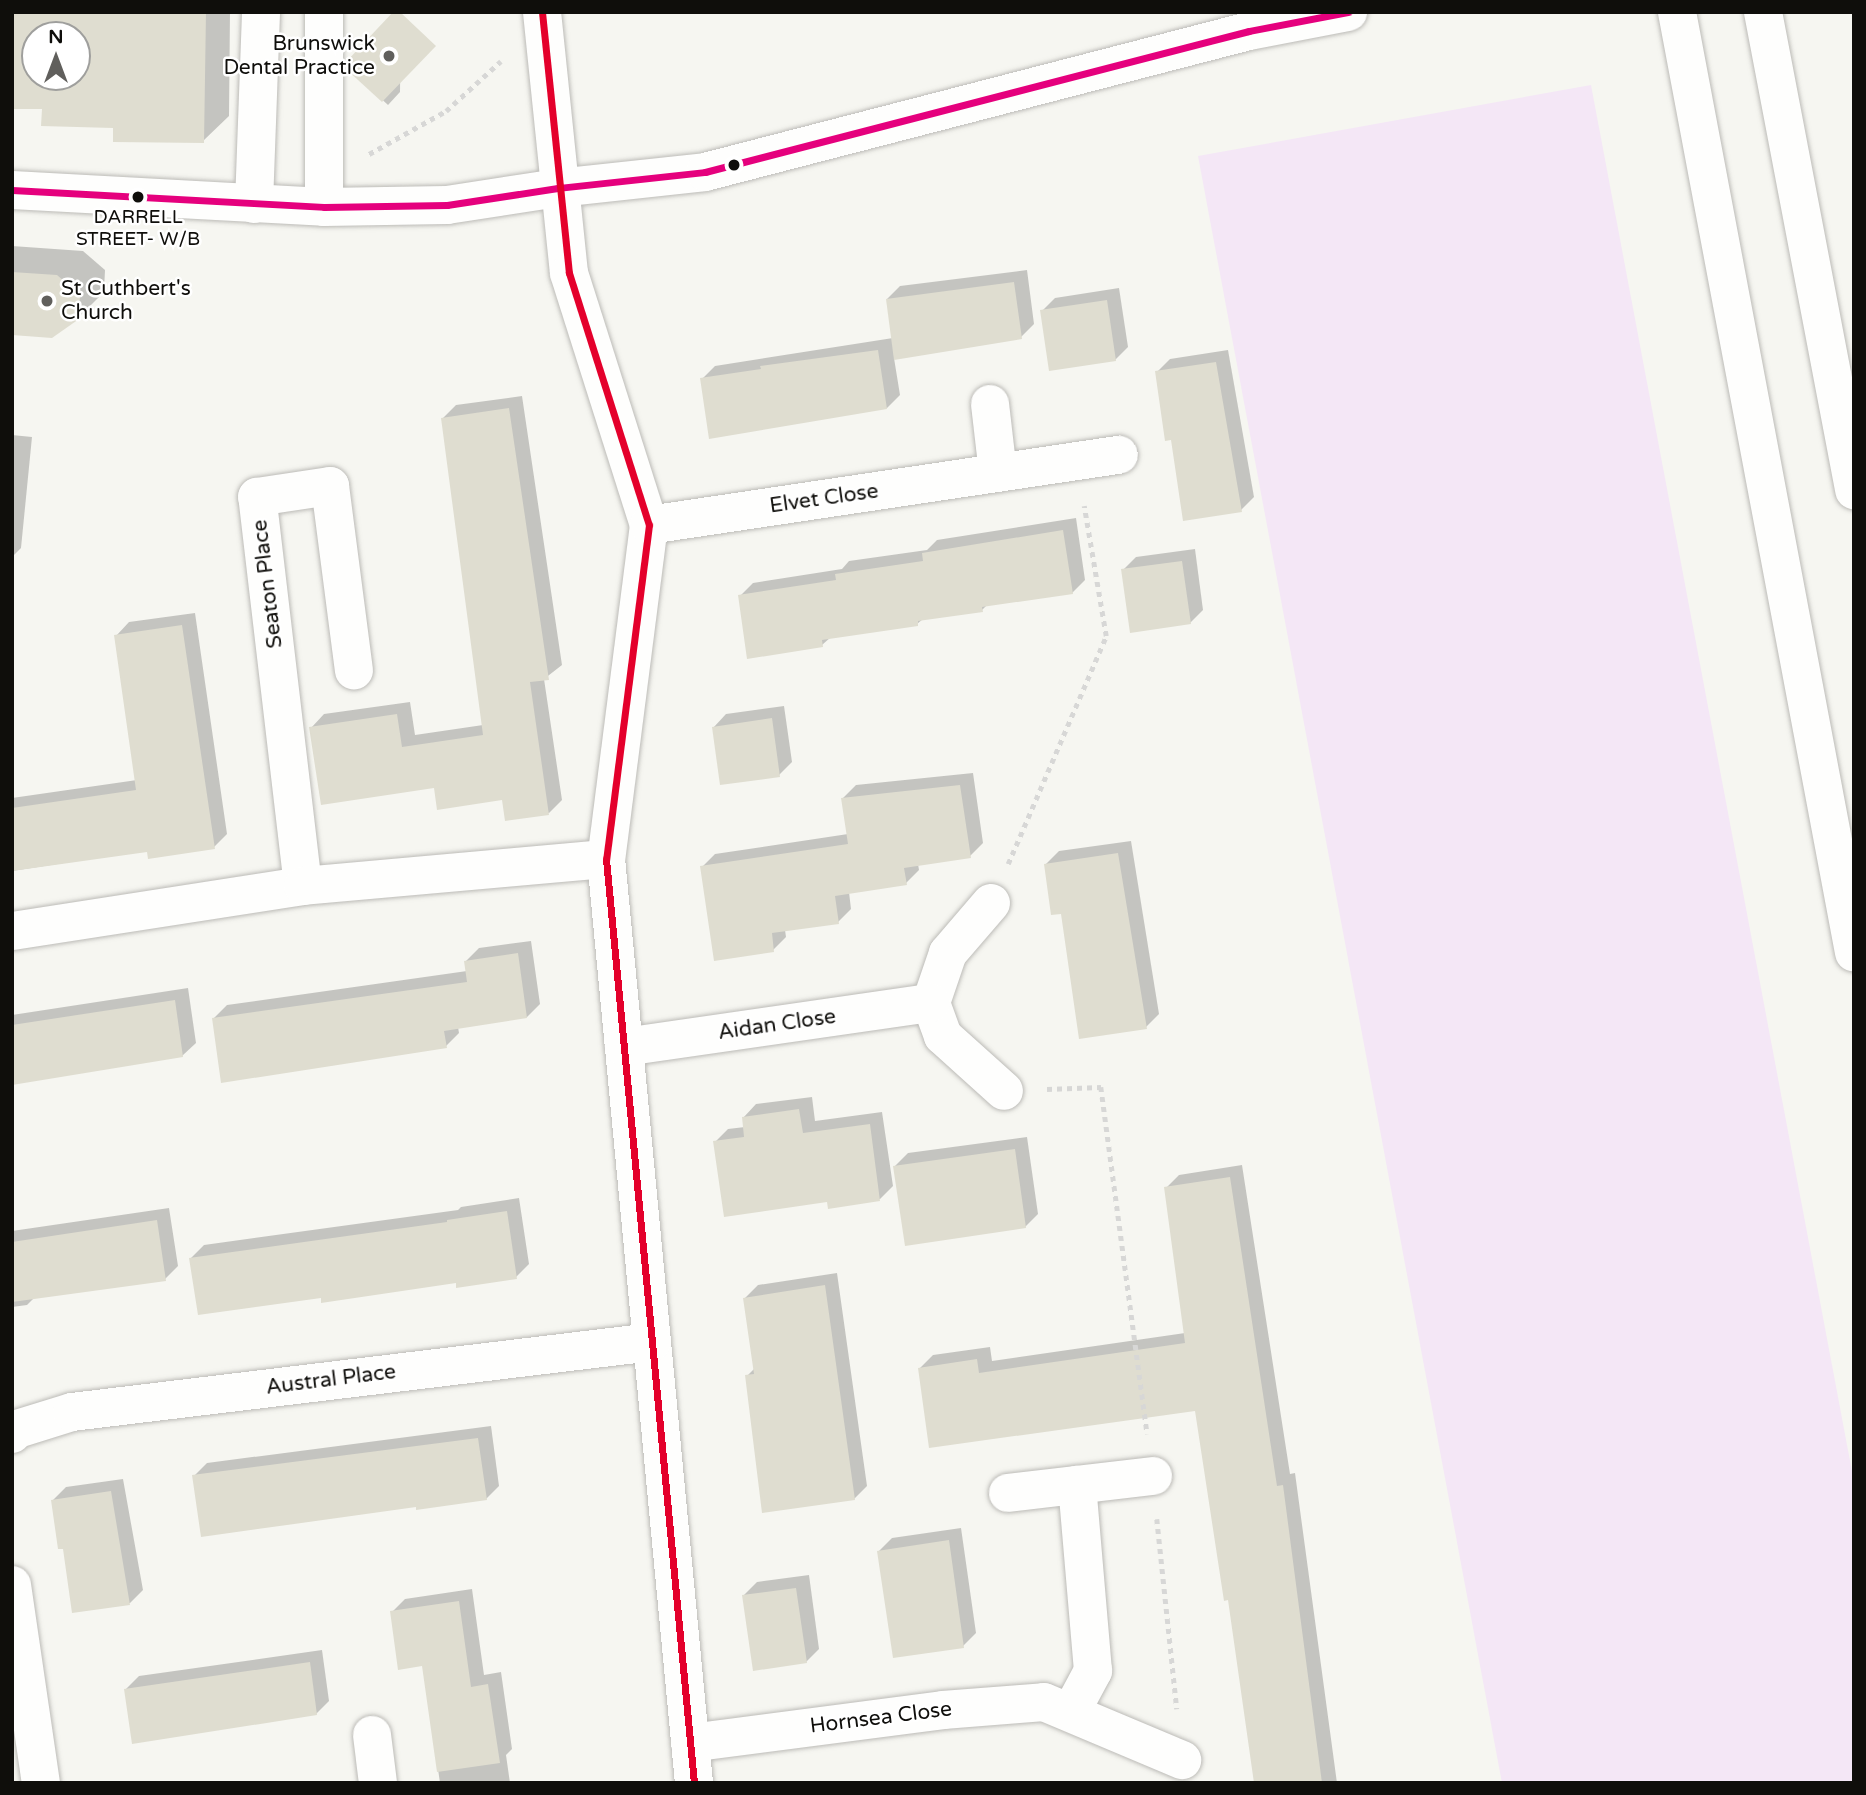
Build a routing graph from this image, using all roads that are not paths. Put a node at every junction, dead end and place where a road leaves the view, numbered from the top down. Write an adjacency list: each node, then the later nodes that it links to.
1 (261, 12): 10 (main road)
2 (324, 12): 8 (main road)
3 (1348, 12): 7 (main road)
4 (1677, 12): 21 (main road)
5 (1763, 12): 14 (main road)
6 (541, 14): 7 (main road)
7 (558, 188): 8 (main road); 15 (main road)
8 (324, 189): 10 (main road)
9 (12, 190): 10 (main road)
10 (254, 204)
11 (990, 404): 13 (main road)
12 (1119, 455): 13 (main road, Elvet Close)
13 (998, 473): 15 (main road, Elvet Close)
14 (1854, 490)
15 (649, 525): 17 (main road)
16 (354, 670): 18 (main road, Seaton Place)
17 (606, 859): 18 (main road); 23 (main road)
18 (303, 887): 20 (main road)
19 (991, 903): 22 (main road)
20 (12, 931)
21 (1854, 952)
22 (931, 1003): 23 (main road, Aidan Close); 24 (main road)
23 (624, 1047): 25 (main road)
24 (1004, 1091)
25 (652, 1342): 26 (main road, Austral Place); 33 (main road)
26 (13, 1431)
27 (1153, 1476): 28 (main road)
28 (1077, 1485): 29 (main road); 31 (main road)
29 (1007, 1493)
30 (12, 1585): 35 (main road)
31 (1071, 1712): 33 (main road, Hornsea Close); 34 (main road, Hornsea Close)
32 (372, 1735): 36 (main road)
33 (690, 1743): 37 (main road)
34 (1182, 1760)
35 (41, 1783)
36 (378, 1783)
37 (694, 1783)

